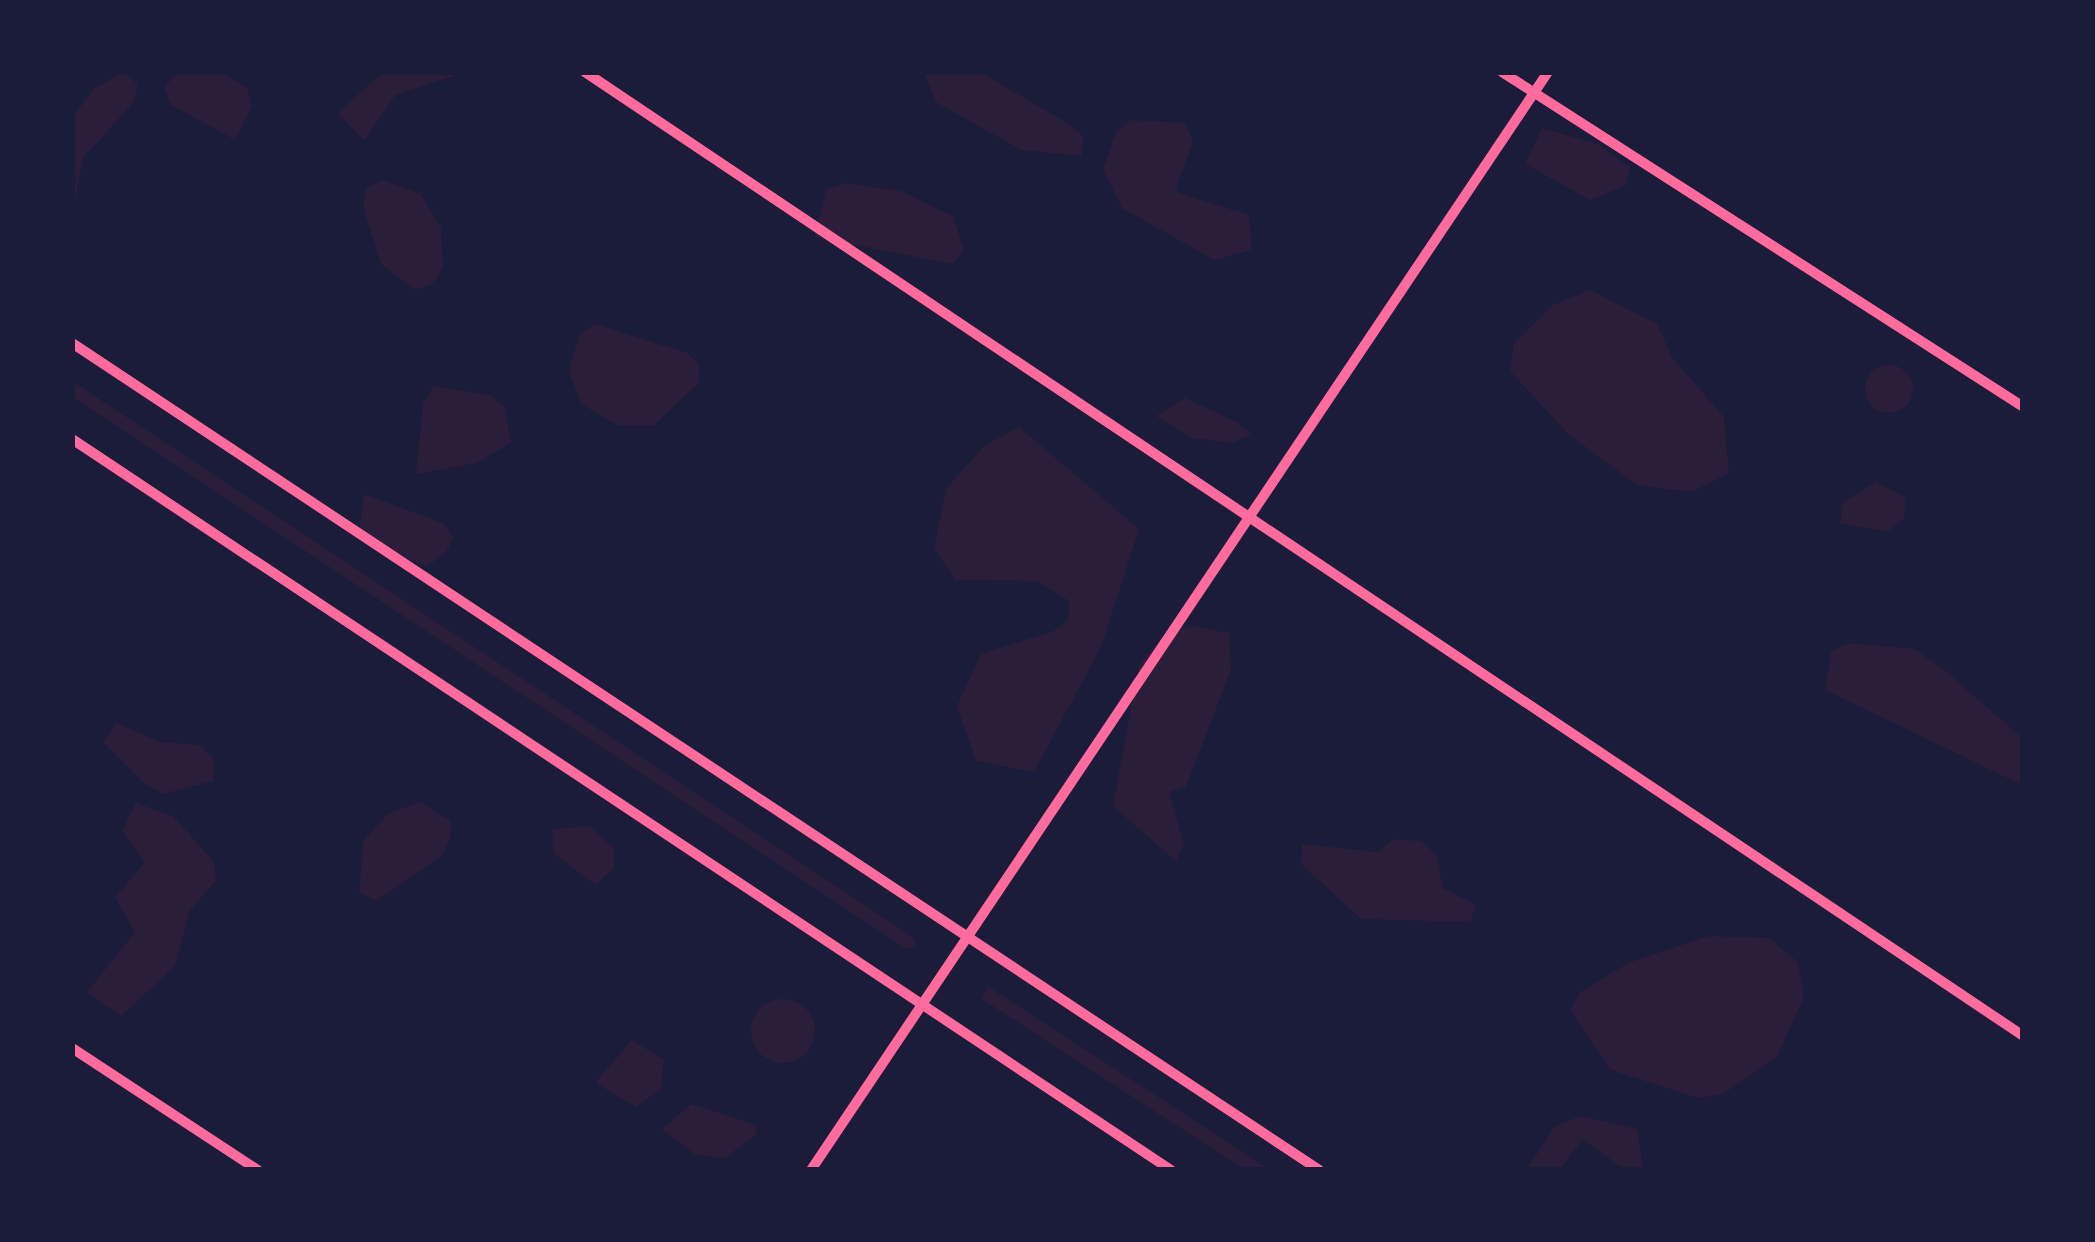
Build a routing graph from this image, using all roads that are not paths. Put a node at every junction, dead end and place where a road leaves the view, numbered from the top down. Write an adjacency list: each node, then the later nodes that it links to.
1 (585, 72): 8 (street)
2 (1502, 72): 4 (street)
3 (1548, 72): 4 (street)
4 (1534, 94): 6 (street); 8 (street)
5 (72, 343): 9 (street)
6 (2022, 406)
7 (72, 440): 10 (street)
8 (1247, 518): 9 (street); 11 (street)
9 (966, 936): 10 (street); 16 (street)
10 (922, 1004): 14 (street); 15 (street)
11 (2022, 1035)
12 (72, 1048): 13 (street)
13 (258, 1170)
14 (811, 1170)
15 (1171, 1170)
16 (1319, 1170)

